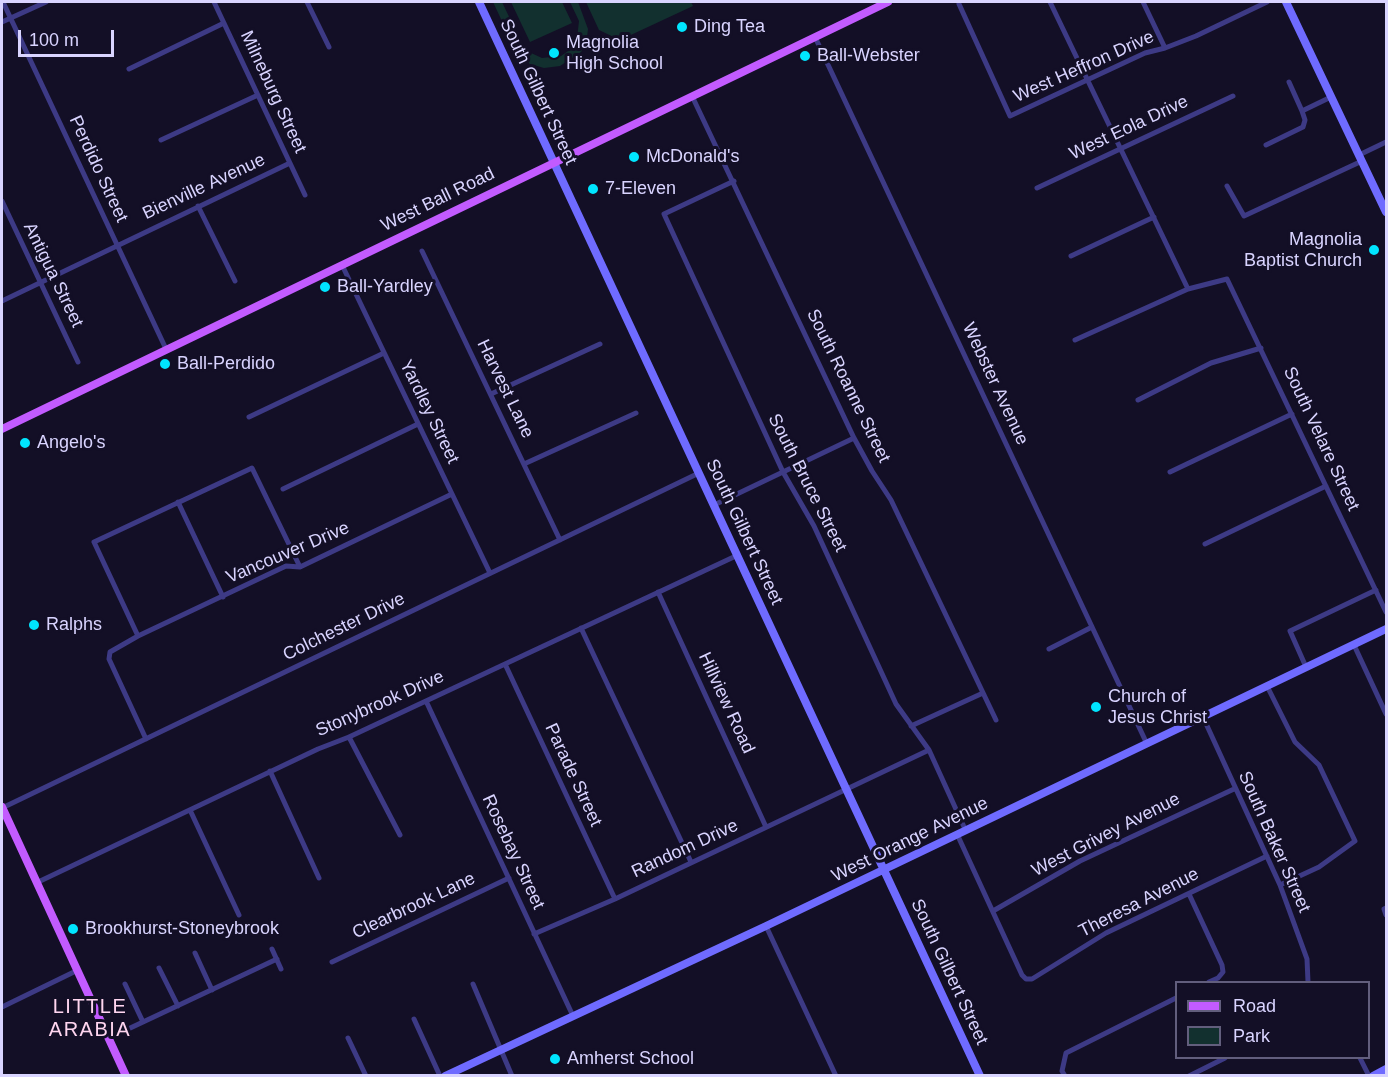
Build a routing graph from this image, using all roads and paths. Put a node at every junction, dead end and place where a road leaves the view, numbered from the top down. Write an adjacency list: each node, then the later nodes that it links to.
1 (3, 2): 12 (street, Perdido Street)
2 (46, 2): 12 (street)
3 (214, 2): 14 (street, Milneburg Street)
4 (307, 2): 16 (street)
5 (479, 2): 31 (street, South Gilbert Street)
6 (888, 2): 15 (main road, West Ball Road)
7 (1050, 2): 19 (street)
8 (1143, 2): 17 (street)
9 (1267, 2): 17 (street, West Heffron Drive)
10 (1286, 2): 24 (street)
11 (959, 4): 19 (street, West Heffron Drive)
12 (10, 18): 13 (street); 41 (street, Perdido Street)
13 (2, 22)
14 (224, 23): 18 (street); 21 (street, Milneburg Street)
15 (815, 37): 22 (main road, West Ball Road); 81 (street, Webster Avenue)
16 (329, 47)
17 (1165, 48): 19 (street, West Heffron Drive)
18 (129, 69)
19 (1088, 81): 29 (street)
20 (1289, 82): 25 (street)
21 (258, 95): 26 (street); 32 (street, Milneburg Street)
22 (692, 96): 31 (main road, West Ball Road); 33 (street, South Roanne Street)
23 (1233, 96): 29 (street, West Eola Drive)
24 (1331, 97): 25 (street); 30 (street)
25 (1302, 111): 28 (street)
26 (161, 140)
27 (1386, 142): 30 (street)
28 (1266, 145)
29 (1121, 149): 35 (street, West Eola Drive); 40 (street)
30 (1360, 158): 34 (street); 39 (street)
31 (554, 162): 44 (main road, West Ball Road); 66 (street, South Gilbert Street)
32 (290, 163): 36 (street, Milneburg Street); 38 (street, Bienville Avenue)
33 (734, 181): 62 (street, South Roanne Street); 64 (street, South Bruce Street)
34 (1227, 186)
35 (1037, 188)
36 (305, 195)
37 (2, 201): 46 (street, Antigua Street)
38 (198, 206): 41 (street, Bienville Avenue); 45 (street)
39 (1386, 212)
40 (1154, 217): 43 (street); 47 (street)
41 (117, 244): 46 (street, Bienville Avenue); 52 (street, Perdido Street)
42 (422, 251): 55 (street, Harvest Lane)
43 (1071, 256)
44 (342, 264): 52 (main road, West Ball Road); 53 (street, Yardley Street)
45 (235, 281)
46 (40, 282): 48 (street, Bienville Avenue); 54 (street, Antigua Street)
47 (1188, 289): 49 (street); 51 (street, South Velare Street)
48 (2, 301)
49 (1075, 340)
50 (600, 344): 55 (street)
51 (1261, 348): 56 (street); 58 (street, South Velare Street)
52 (166, 349): 61 (main road, West Ball Road)
53 (384, 353): 59 (street); 60 (street, Yardley Street)
54 (78, 362)
55 (490, 394): 63 (street, Harvest Lane)
56 (1138, 400)
57 (636, 413): 63 (street)
58 (1292, 414): 65 (street); 67 (street, South Velare Street)
59 (249, 417)
60 (418, 424): 68 (street); 69 (street, Yardley Street)
61 (2, 429)
62 (854, 438): 64 (street); 90 (street, South Roanne Street)
63 (524, 464): 72 (street, Harvest Lane)
64 (783, 472): 71 (street); 95 (street, South Bruce Street)
65 (1170, 472)
66 (699, 473): 71 (street, South Gilbert Street); 72 (street, Colchester Drive)
67 (1326, 486): 73 (street); 77 (street, South Velare Street)
68 (283, 489)
69 (452, 494): 75 (street, Vancouver Drive); 76 (street, Yardley Street)
70 (178, 502): 75 (street); 79 (street); 84 (street)
71 (714, 505): 74 (street, South Gilbert Street)
72 (560, 540): 76 (street, Colchester Drive)
73 (1204, 544)
74 (738, 555): 78 (street, Stonybrook Drive); 101 (street, South Gilbert Street)
75 (300, 567): 79 (street, Vancouver Drive)
76 (490, 573): 97 (street, Colchester Drive)
77 (1376, 590): 80 (street, South Velare Street); 88 (street)
78 (658, 592): 82 (street, Stonybrook Drive); 105 (street, Hillview Road)
79 (223, 597): 84 (street, Vancouver Drive)
80 (1386, 612)
81 (1092, 627): 86 (street); 98 (street, Webster Avenue)
82 (581, 628): 87 (street, Stonybrook Drive); 110 (street)
83 (1386, 629): 85 (street, West Orange Avenue)
84 (138, 636): 97 (street, Vancouver Drive)
85 (1354, 645): 88 (street, West Orange Avenue); 92 (street)
86 (1049, 649)
87 (504, 664): 91 (street, Stonybrook Drive); 117 (street, Parade Street)
88 (1306, 667): 89 (street, West Orange Avenue)
89 (1267, 686): 93 (street, West Orange Avenue); 115 (street)
90 (982, 693): 94 (street, South Roanne Street); 95 (street)
91 (426, 700): 96 (street, Stonybrook Drive); 113 (street, Rosebay Street)
92 (1386, 714)
93 (1203, 717): 98 (street, West Orange Avenue); 102 (street, South Baker Street)
94 (996, 720)
95 (911, 726): 99 (street, South Bruce Street)
96 (349, 737): 100 (street, Stonybrook Drive); 108 (street)
97 (146, 739): 103 (street, Colchester Drive)
98 (1147, 744): 106 (street, West Orange Avenue)
99 (928, 750): 101 (street, Random Drive); 106 (street, South Bruce Street)
100 (270, 771): 104 (street, Stonybrook Drive); 112 (street)
101 (847, 788): 105 (street, Random Drive); 111 (street, South Gilbert Street)
102 (1234, 789): 109 (street, South Baker Street); 118 (street, West Grivey Avenue)
103 (2, 808): 114 (main road)
104 (190, 810): 114 (street, Stonybrook Drive); 119 (street)
105 (766, 827): 110 (street, Random Drive)
106 (966, 829): 107 (street, West Orange Avenue)
107 (957, 834): 111 (street, West Orange Avenue); 118 (street)
108 (400, 835)
109 (1267, 856): 115 (street, South Baker Street); 116 (street, Theresa Avenue)
110 (691, 862): 117 (street, Random Drive)
111 (885, 869): 120 (street, West Orange Avenue); 152 (street, South Gilbert Street)
112 (319, 878)
113 (509, 878): 121 (street, Rosebay Street); 125 (street, Clearbrook Lane)
114 (36, 883): 128 (main road)
115 (1280, 885): 130 (street, South Baker Street)
116 (1189, 894): 118 (street, Theresa Avenue); 129 (street)
117 (615, 899): 121 (street, Random Drive)
118 (993, 911)
119 (239, 915)
120 (766, 926): 137 (street, West Orange Avenue); 151 (street)
121 (534, 934): 137 (street, Rosebay Street)
122 (272, 949): 124 (street)
123 (195, 953): 133 (street)
124 (277, 959): 127 (street); 133 (street)
125 (332, 962)
126 (159, 968): 135 (street)
127 (281, 969)
128 (78, 970): 136 (street); 140 (main road)
129 (1211, 981)
130 (1308, 981)
131 (125, 984): 139 (street)
132 (472, 984): 142 (street)
133 (212, 990): 135 (street)
134 (1175, 998): 153 (street)
135 (178, 1006): 139 (street)
136 (2, 1007)
137 (573, 1016): 142 (street, West Orange Avenue)
138 (414, 1019): 148 (street)
139 (143, 1022): 140 (street)
140 (109, 1038): 146 (main road)
141 (348, 1038): 147 (street)
142 (500, 1049): 149 (street, West Orange Avenue); 150 (street)
143 (1223, 1059): 154 (street)
144 (1361, 1059): 155 (street)
145 (1386, 1069): 155 (street)
146 (126, 1076)
147 (366, 1076)
148 (440, 1076)
149 (445, 1076)
150 (512, 1076)
151 (836, 1076)
152 (980, 1076)
153 (1065, 1076)
154 (1189, 1076)
155 (1371, 1076)

